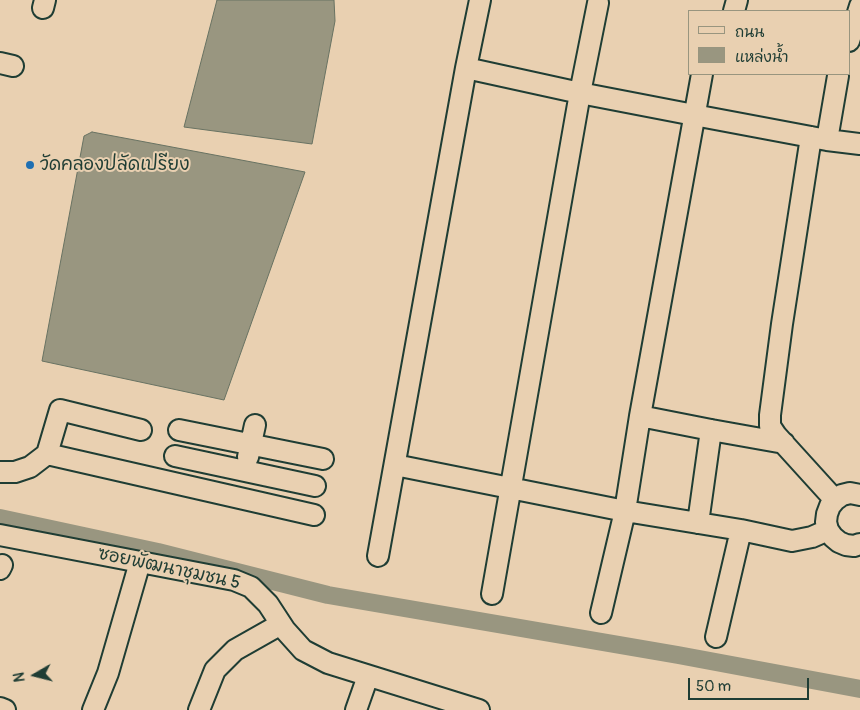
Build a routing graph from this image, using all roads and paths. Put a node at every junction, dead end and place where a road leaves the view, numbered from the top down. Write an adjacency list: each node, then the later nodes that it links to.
1 (480, 0): 5 (street)
2 (598, 3): 8 (street)
3 (860, 6): 4 (street)
4 (850, 38)
5 (466, 68): 8 (street); 21 (street)
6 (702, 75): 9 (street)
7 (838, 76): 10 (street)
8 (580, 93): 9 (street); 25 (street)
9 (694, 115): 10 (street); 12 (street)
10 (819, 139): 11 (street); 17 (street)
11 (860, 144)
12 (640, 416): 15 (street); 29 (street)
13 (140, 430): 18 (street)
14 (179, 430): 16 (street)
15 (711, 430): 17 (street); 31 (street)
16 (253, 434): 20 (street); 22 (street)
17 (784, 443): 28 (street)
18 (47, 454): 23 (street); 27 (street)
19 (175, 456): 22 (street)
20 (323, 459)
21 (395, 465): 25 (street); 36 (street)
22 (245, 471): 24 (street); 27 (street)
23 (0, 472)
24 (315, 486)
25 (511, 489): 29 (street); 38 (street)
26 (860, 495): 28 (street)
27 (239, 498): 30 (street)
28 (835, 500): 33 (street)
29 (625, 511): 31 (street); 39 (street)
30 (314, 515)
31 (698, 523): 32 (street)
32 (741, 530): 33 (street); 41 (street)
33 (828, 530): 35 (street)
34 (0, 535): 37 (street, ซอยพัฒนาชุมชน 5)
35 (860, 544)
36 (378, 556)
37 (140, 562): 40 (street, ซอยพัฒนาชุมชน 5); 45 (street)
38 (492, 594)
39 (601, 613)
40 (281, 624): 42 (street, ซอยพัฒนาชุมชน 5); 46 (street)
41 (716, 637)
42 (368, 676): 47 (street); 48 (street, ซอยพัฒนาชุมชน 5)
43 (0, 708): 44 (street)
44 (5, 710)
45 (93, 710)
46 (199, 710)
47 (356, 710)
48 (479, 710)

